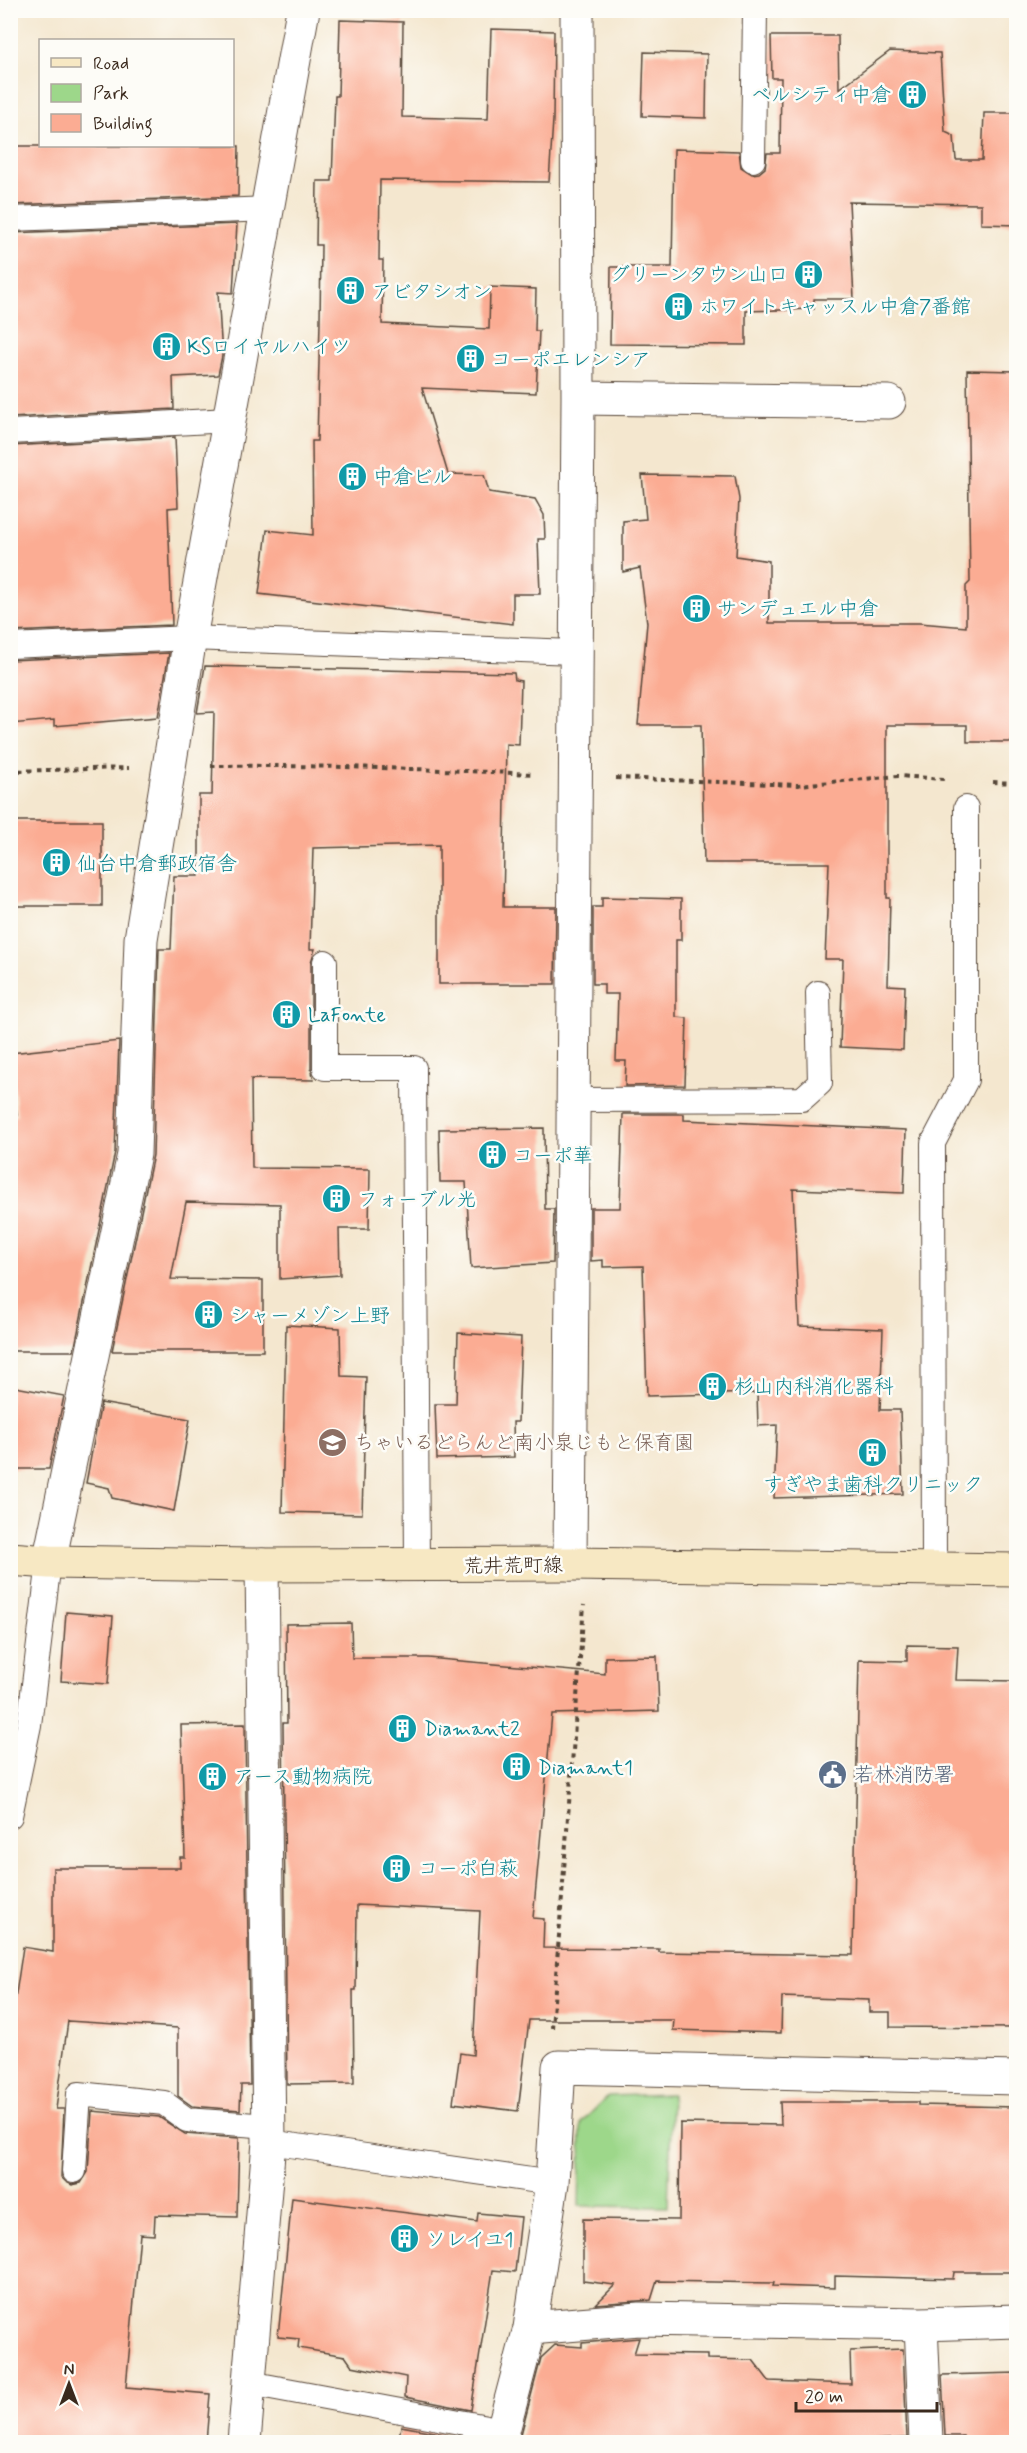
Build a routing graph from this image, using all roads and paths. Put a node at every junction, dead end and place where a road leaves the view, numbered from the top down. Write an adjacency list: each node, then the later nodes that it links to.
1 (303, 10): 5 (street)
2 (577, 10): 7 (street)
3 (756, 10): 4 (lane)
4 (753, 160)
5 (267, 209): 6 (lane); 9 (street)
6 (10, 219)
7 (578, 398): 8 (street); 13 (street)
8 (889, 402)
9 (229, 420): 10 (lane); 11 (street)
10 (10, 432)
11 (190, 638): 12 (lane); 13 (lane); 14 (street)
12 (10, 646)
13 (574, 652): 16 (street)
14 (169, 767): 15 (path); 16 (path); 25 (street)
15 (10, 771)
16 (574, 776): 17 (path); 23 (street)
17 (946, 779)
18 (981, 781): 19 (path)
19 (1017, 783)
20 (966, 808): 29 (lane)
21 (325, 962): 28 (lane)
22 (818, 993): 23 (lane)
23 (572, 1100): 26 (street)
24 (10, 1559): 25 (main road, 荒井荒町線)
25 (49, 1562): 27 (main road, 荒井荒町線); 32 (lane)
26 (570, 1564): 28 (main road, 荒井荒町線); 29 (main road, 荒井荒町線)
27 (262, 1565): 28 (main road, 荒井荒町線); 35 (street)
28 (417, 1565)
29 (934, 1570): 30 (main road, 荒井荒町線)
30 (1017, 1570)
31 (584, 1602): 33 (path)
32 (10, 1816)
33 (559, 2067): 34 (street); 37 (street)
34 (1017, 2078)
35 (268, 2134): 36 (lane); 37 (lane); 41 (street)
36 (74, 2171)
37 (552, 2183): 40 (street)
38 (1017, 2320): 39 (street)
39 (921, 2324): 40 (street); 44 (street)
40 (530, 2328): 42 (street)
41 (249, 2383): 42 (lane); 43 (street)
42 (502, 2436)
43 (244, 2442)
44 (926, 2442)

